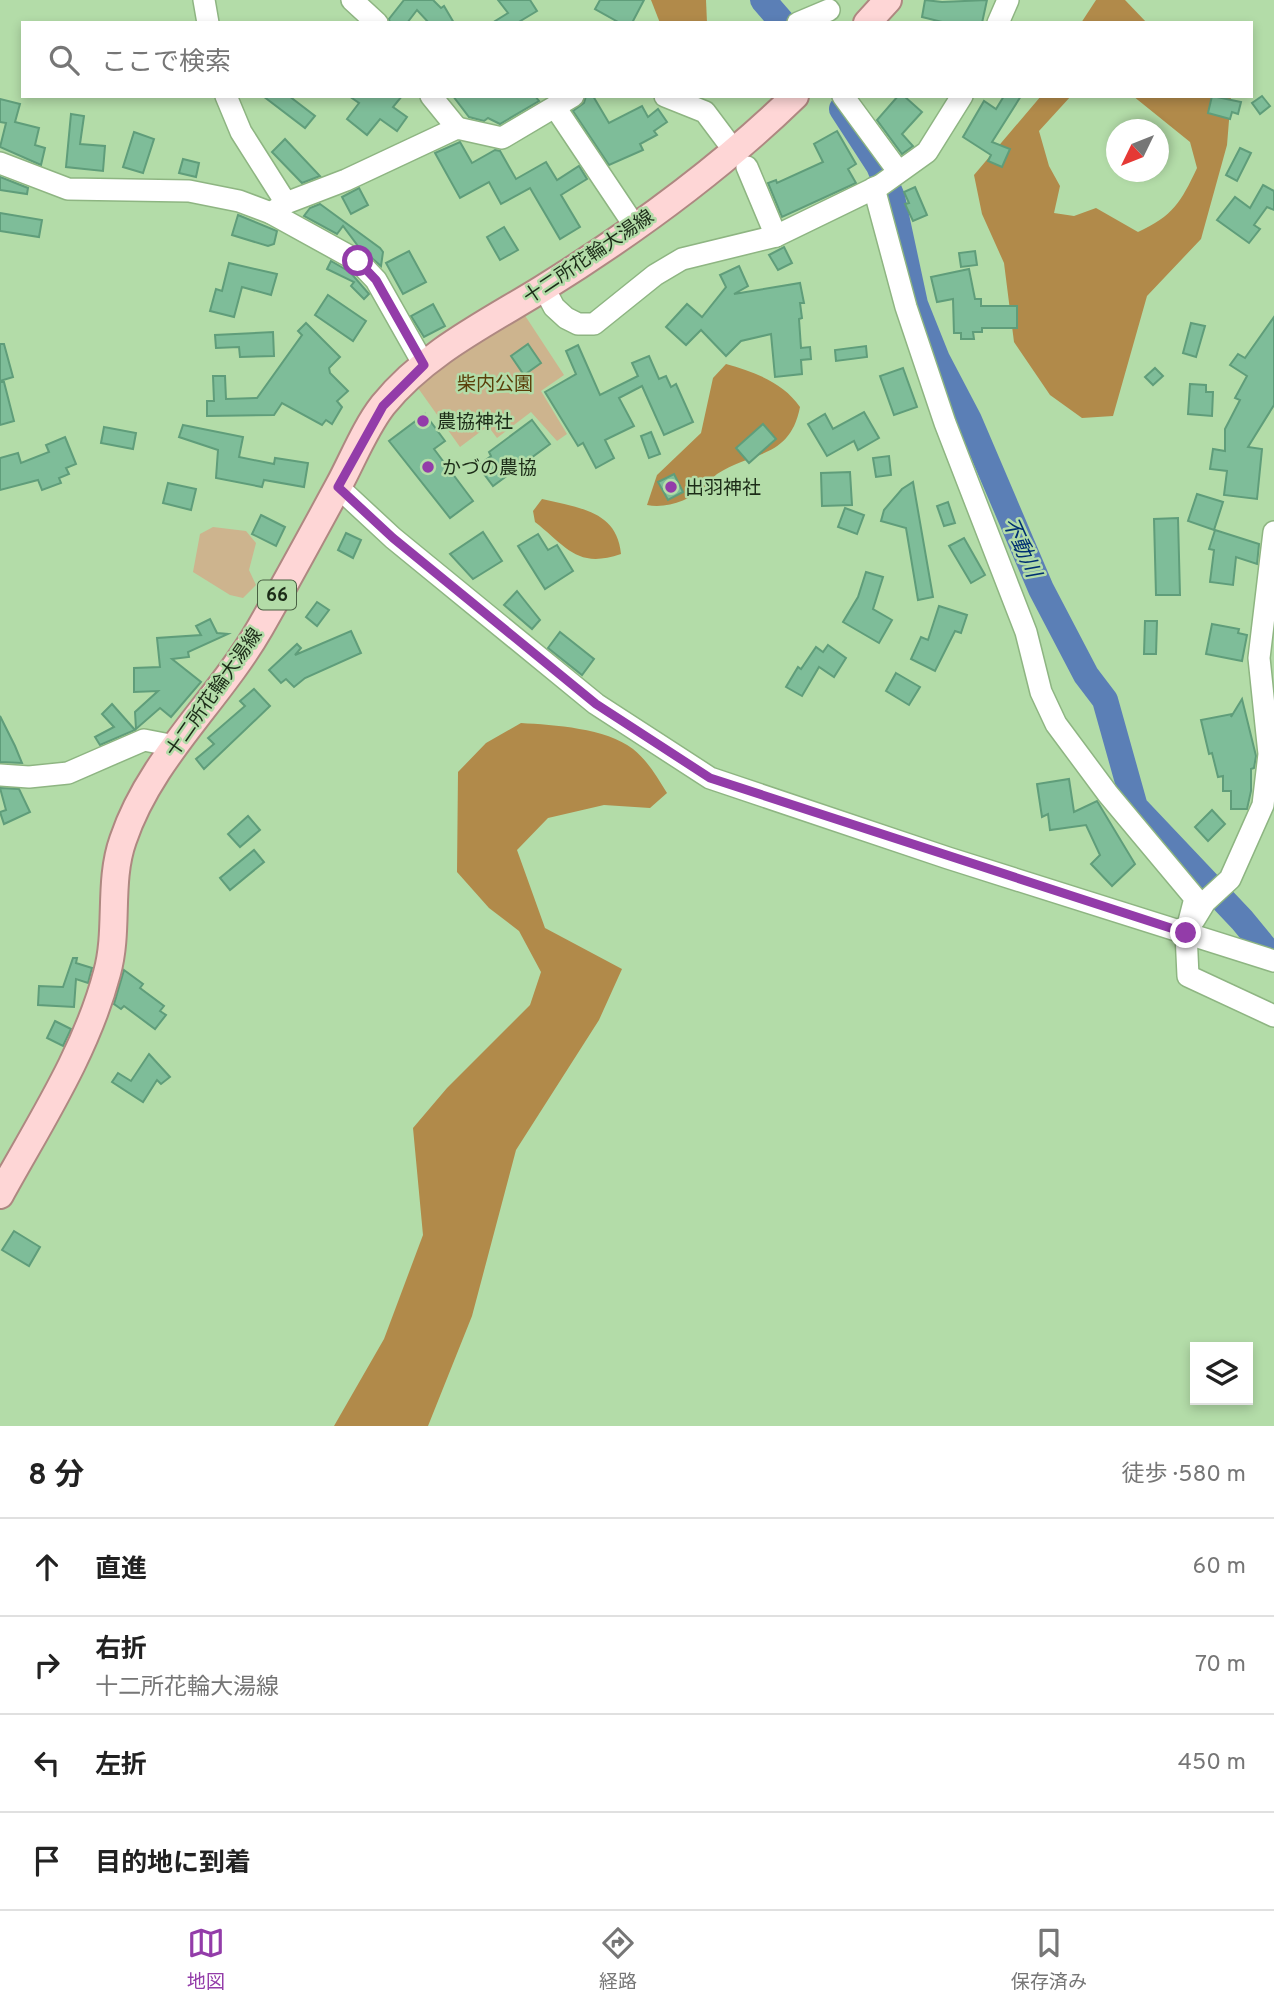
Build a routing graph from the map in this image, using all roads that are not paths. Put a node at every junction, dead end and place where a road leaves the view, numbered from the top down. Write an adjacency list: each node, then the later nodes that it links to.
1 (204, 0): 6 (street)
2 (888, 0): 9 (main road)
3 (1008, 0): 10 (street)
4 (358, 1): 7 (street)
5 (830, 11): 8 (street)
6 (208, 21)
7 (375, 21)
8 (803, 21)
9 (869, 21)
10 (999, 21)
11 (227, 98): 24 (street)
12 (433, 98): 19 (street)
13 (676, 98): 18 (street)
14 (791, 98): 20 (main road, 十二所花輪大湯線 / 66)
15 (844, 98): 23 (street)
16 (961, 98): 23 (street)
17 (564, 102): 19 (street); 25 (street)
18 (711, 104): 20 (street)
19 (457, 128): 24 (street)
20 (738, 139): 25 (main road, 十二所花輪大湯線 / 66)
21 (0, 163): 24 (street)
22 (747, 167): 26 (street)
23 (887, 180): 26 (street); 34 (street)
24 (279, 208): 28 (street)
25 (634, 225): 27 (main road, 十二所花輪大湯線 / 66)
26 (776, 236): 27 (street)
27 (544, 288): 28 (main road, 十二所花輪大湯線 / 66)
28 (424, 365): 29 (main road, 十二所花輪大湯線 / 66)
29 (338, 487): 31 (main road, 十二所花輪大湯線 / 66); 34 (street)
30 (1274, 532): 32 (street)
31 (175, 746): 33 (street); 37 (main road, 十二所花輪大湯線 / 66)
32 (1272, 749): 34 (street)
33 (0, 775)
34 (1186, 933): 35 (street); 36 (street)
35 (1274, 961)
36 (1274, 1016)
37 (0, 1195)

